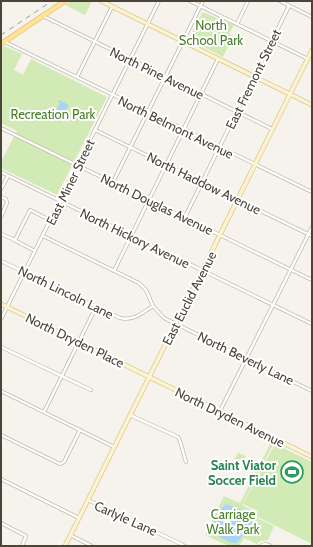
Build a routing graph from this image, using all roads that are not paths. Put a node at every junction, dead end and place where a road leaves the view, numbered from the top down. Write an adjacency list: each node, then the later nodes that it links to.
1 (65, 1): 11 (main road)
2 (101, 1): 8 (street)
3 (159, 1): 13 (street, East Miner Street)
4 (190, 1): 9 (street)
5 (203, 1): 9 (street)
6 (248, 1): 14 (street)
7 (280, 1): 10 (street)
8 (112, 6): 13 (street); 16 (street)
9 (201, 6): 14 (street); 17 (street)
10 (289, 6): 12 (street); 15 (street, East Fremont Street)
11 (42, 16): 16 (street, North Pine Avenue); 18 (main road)
12 (312, 17)
13 (148, 24): 17 (street); 22 (street, East Miner Street)
14 (237, 24): 15 (street)
15 (272, 41): 21 (street); 23 (street, East Fremont Street)
16 (94, 42): 22 (street, North Pine Avenue); 24 (street)
17 (183, 42): 20 (street); 25 (street)
18 (3, 43): 24 (street, North Belmont Avenue)
19 (312, 50): 21 (street, East Euclid Avenue)
20 (218, 59): 23 (street); 26 (street)
21 (308, 59): 27 (street, East Euclid Avenue)
22 (130, 60): 25 (street, North Pine Avenue); 28 (street, East Miner Street)
23 (254, 76): 27 (street); 31 (street, East Fremont Street)
24 (77, 77): 28 (street, North Belmont Avenue)
25 (165, 77): 26 (street, North Pine Avenue); 30 (street)
26 (201, 94): 31 (street, North Pine Avenue); 34 (street)
27 (290, 94): 29 (street); 35 (street, East Euclid Avenue)
28 (112, 95): 30 (street, North Belmont Avenue); 33 (street, East Miner Street)
29 (312, 105)
30 (148, 112): 34 (street, North Belmont Avenue); 36 (street)
31 (237, 112): 35 (street, North Pine Avenue); 37 (street, East Fremont Street)
32 (1, 128): 38 (street, North Douglas Avenue)
33 (95, 130): 36 (street, North Haddow Avenue); 38 (street, East Miner Street)
34 (184, 130): 37 (street, North Belmont Avenue); 39 (street)
35 (272, 130): 40 (street, East Euclid Avenue)
36 (130, 147): 39 (street, North Haddow Avenue); 43 (street)
37 (219, 148): 40 (street, North Belmont Avenue); 44 (street, East Fremont Street)
38 (78, 165): 43 (street, North Douglas Avenue); 50 (street, East Miner Street)
39 (166, 165): 44 (street, North Haddow Avenue); 48 (street)
40 (255, 165): 46 (street, North Belmont Avenue); 49 (street, East Euclid Avenue)
41 (1, 172): 42 (street, North Hickory Avenue)
42 (8, 176): 45 (street); 50 (street, North Hickory Avenue)
43 (113, 182): 48 (street, North Douglas Avenue)
44 (202, 183): 49 (street, North Haddow Avenue); 52 (street, East Fremont Street)
45 (1, 189)
46 (312, 192)
47 (1, 197): 51 (street)
48 (149, 200): 52 (street, North Douglas Avenue); 59 (street)
49 (237, 200): 56 (street, East Euclid Avenue); 57 (street, North Haddow Avenue)
50 (60, 201): 53 (street, East Miner Street); 59 (street, North Hickory Avenue)
51 (1, 217)
52 (185, 217): 56 (street, North Douglas Avenue)
53 (50, 220): 58 (street, East Miner Street); 61 (street)
54 (312, 227): 57 (street)
55 (1, 234): 61 (street)
56 (220, 235): 64 (street, North Douglas Avenue); 66 (street, East Euclid Avenue)
57 (308, 235): 60 (street, North Haddow Avenue); 64 (street)
58 (42, 236): 62 (street, East Miner Street); 65 (street, North Beverly Lane)
59 (131, 236): 65 (street); 66 (street, North Hickory Avenue)
60 (312, 236)
61 (14, 240): 62 (street)
62 (35, 251): 67 (street, East Miner Street)
63 (1, 261): 67 (street, North Lincoln Lane)
64 (291, 270): 68 (street, North Douglas Avenue); 70 (street)
65 (114, 271): 71 (street, North Beverly Lane)
66 (202, 271): 70 (street, North Hickory Avenue); 75 (street, East Euclid Avenue)
67 (24, 272): 72 (street, East Miner Street); 73 (street, North Lincoln Lane)
68 (312, 280)
69 (1, 304): 72 (street, North Dryden Place)
70 (273, 305): 76 (street, North Hickory Avenue); 79 (street)
71 (153, 306): 73 (street, North Lincoln Lane); 75 (street, North Beverly Lane)
72 (7, 307): 74 (street, East Miner Street); 77 (street, North Dryden Place)
73 (96, 307): 77 (street)
74 (1, 320)
75 (176, 323): 79 (street, North Beverly Lane); 81 (street, East Euclid Avenue)
76 (312, 324)
77 (79, 342): 80 (street); 81 (street, North Dryden Place)
78 (1, 347): 80 (street)
79 (247, 358): 83 (street, North Beverly Lane); 86 (street)
80 (62, 376): 82 (street); 85 (street)
81 (149, 377): 86 (street, North Dryden Avenue); 87 (street, East Euclid Avenue)
82 (91, 390)
83 (312, 390)
84 (1, 391): 85 (street)
85 (44, 412): 88 (street)
86 (220, 412): 91 (street, North Dryden Avenue)
87 (130, 414): 90 (street, East Euclid Avenue); 92 (street)
88 (80, 430): 89 (street); 90 (street)
89 (1, 435)
90 (114, 447): 94 (street, East Euclid Avenue)
91 (312, 457)
92 (186, 462)
93 (1, 478): 95 (street)
94 (88, 500): 95 (street, East Euclid Avenue); 102 (street, Carlyle Lane)
95 (79, 518): 97 (street, East Euclid Avenue)
96 (1, 523): 99 (street)
97 (70, 535): 100 (street, East Euclid Avenue); 101 (street)
98 (261, 545): 103 (street)
99 (22, 546)
100 (65, 546)
101 (92, 546)
102 (185, 546)
103 (271, 546)

